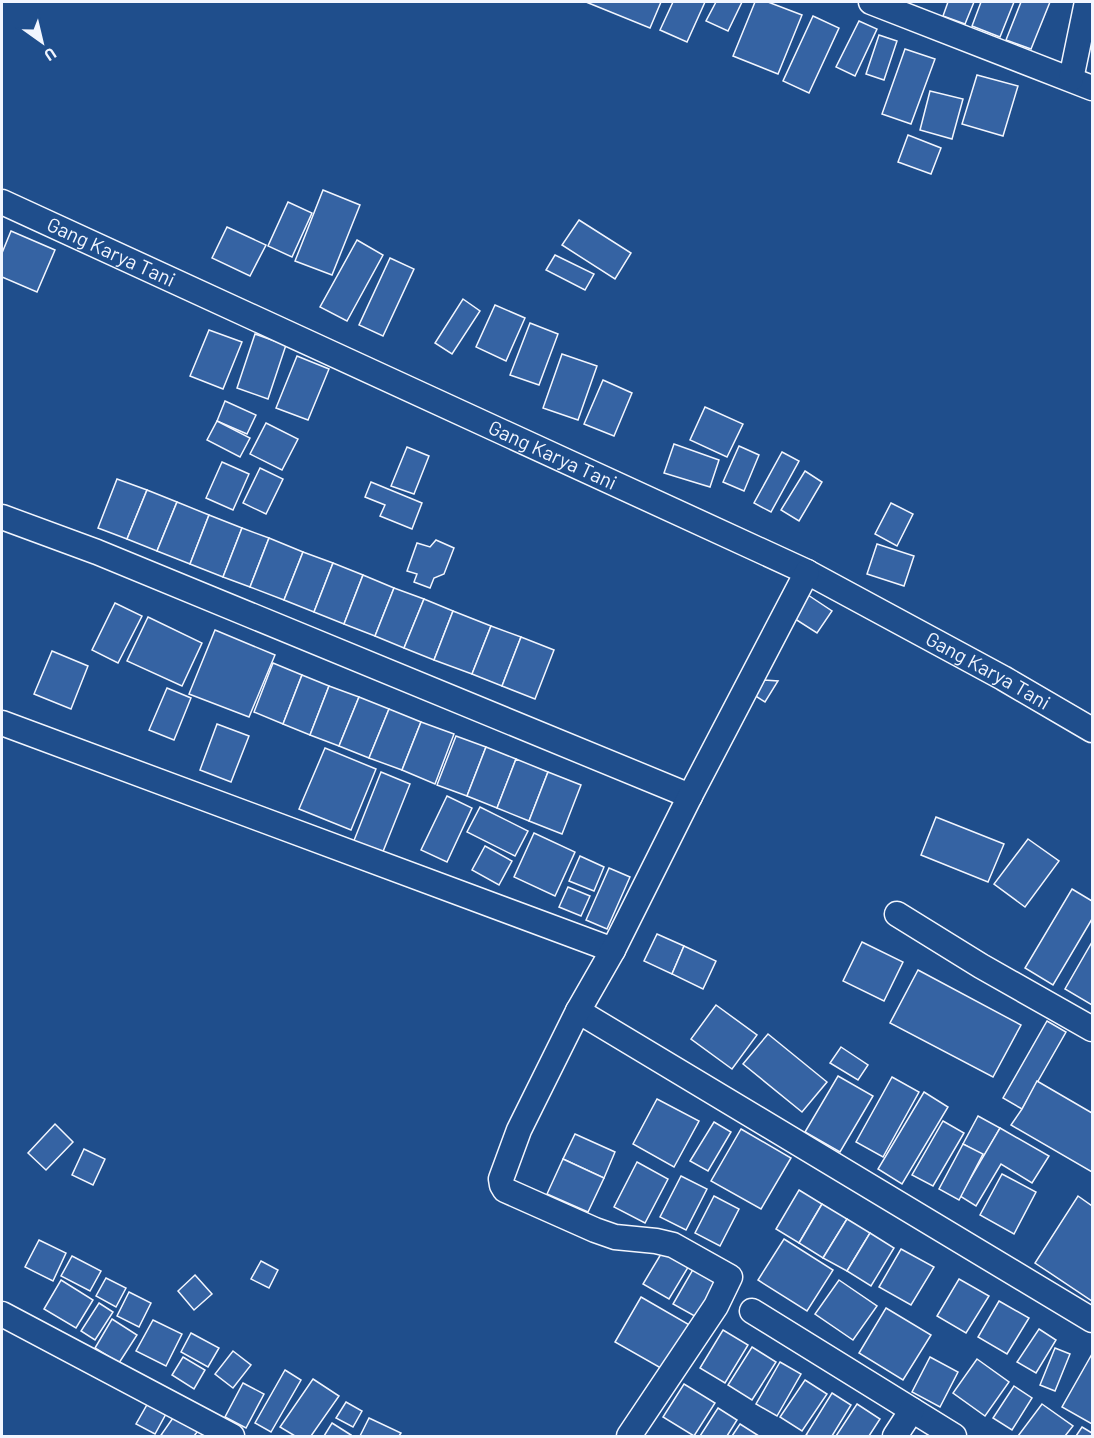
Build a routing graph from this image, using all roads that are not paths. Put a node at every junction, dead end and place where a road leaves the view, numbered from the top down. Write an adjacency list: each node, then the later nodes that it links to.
1 (871, 2): 3 (street)
2 (1087, 2): 3 (street)
3 (1082, 83)
4 (2, 202): 6 (street, Gang Karya Tani)
5 (2, 517): 9 (street)
6 (807, 572): 8 (street, Gang Karya Tani); 9 (street)
7 (2, 723): 11 (street)
8 (1092, 730)
9 (690, 796): 11 (street)
10 (897, 914): 13 (street)
11 (613, 950): 12 (street)
12 (578, 1011): 16 (street); 19 (street)
13 (1092, 1029)
14 (752, 1311): 17 (street)
15 (2, 1314): 18 (street)
16 (1092, 1320)
17 (912, 1410): 20 (street); 21 (street)
18 (232, 1437)
19 (629, 1437)
20 (895, 1437)
21 (954, 1437)

